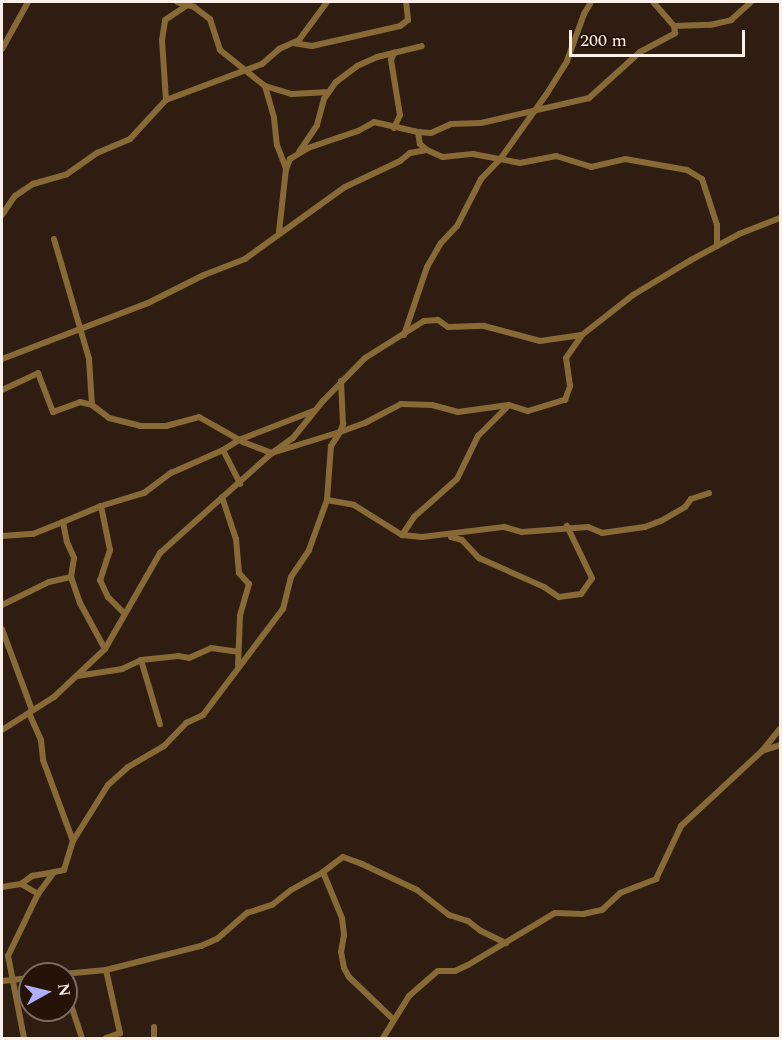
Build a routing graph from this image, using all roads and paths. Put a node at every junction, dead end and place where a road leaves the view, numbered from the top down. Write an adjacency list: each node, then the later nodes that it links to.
1 (26, 2): 12 (street)
2 (177, 2): 8 (street)
3 (327, 2): 10 (street)
4 (406, 2): 10 (street)
5 (591, 2): 18 (street)
6 (653, 2): 9 (street)
7 (751, 2): 9 (street)
8 (188, 5): 14 (street); 17 (street)
9 (674, 26): 18 (street)
10 (293, 43): 14 (street)
11 (422, 46): 13 (street)
12 (2, 49)
13 (394, 53): 16 (street); 19 (street)
14 (246, 70): 15 (street); 17 (street)
15 (265, 86): 16 (street); 26 (street)
16 (328, 92): 24 (street)
17 (166, 100): 27 (street)
18 (534, 111): 20 (street); 25 (street)
19 (394, 128): 20 (street); 24 (street)
20 (418, 132): 21 (street)
21 (420, 144): 22 (street); 23 (street)
22 (427, 150): 23 (street); 25 (street)
23 (410, 153): 29 (street)
24 (297, 155): 26 (street)
25 (501, 158): 31 (street); 34 (street)
26 (286, 169): 29 (street)
27 (2, 215)
28 (780, 218): 31 (street)
29 (279, 232): 32 (street)
30 (54, 239): 32 (street)
31 (717, 246): 33 (street)
32 (81, 330): 35 (street); 38 (street)
33 (582, 335): 34 (street); 39 (street)
34 (404, 336): 36 (street)
35 (2, 359)
36 (341, 381): 40 (street); 41 (street)
37 (2, 390): 38 (street)
38 (92, 405): 42 (street)
39 (509, 405): 41 (street); 52 (street)
40 (315, 411): 42 (street); 44 (street)
41 (340, 432): 44 (street); 48 (street)
42 (239, 440): 43 (street); 44 (street)
43 (223, 450): 45 (street); 49 (street)
44 (272, 453): 45 (street)
45 (240, 484): 47 (street)
46 (709, 493): 51 (street)
47 (222, 497): 57 (street); 61 (street)
48 (327, 500): 52 (street); 63 (street)
49 (100, 506): 50 (street); 57 (street)
50 (63, 522): 53 (street); 55 (street)
51 (567, 526): 54 (street); 54 (street)
52 (402, 535): 54 (street)
53 (2, 536)
54 (448, 536)
55 (70, 577): 56 (street); 60 (street)
56 (2, 605)
57 (124, 613): 60 (street)
58 (2, 629): 59 (street)
59 (4, 643): 65 (street)
60 (105, 649): 64 (street)
61 (238, 652): 62 (street); 63 (street)
62 (141, 660): 64 (street); 66 (street)
63 (238, 665): 71 (street)
64 (77, 676): 65 (street)
65 (31, 712): 68 (street); 71 (street)
66 (160, 724)
67 (780, 729): 70 (street)
68 (2, 730)
69 (780, 745): 70 (street)
70 (762, 751): 77 (street)
71 (73, 840): 72 (street)
72 (54, 872): 74 (street); 76 (street)
73 (323, 872): 77 (street); 79 (street); 84 (street)
74 (21, 884): 75 (street); 76 (street)
75 (2, 887)
76 (38, 894): 78 (street)
77 (506, 943): 84 (street)
78 (4, 955): 81 (street)
79 (106, 970): 80 (street); 89 (street)
80 (78, 973)
81 (12, 979): 82 (street); 83 (street); 87 (street)
82 (18, 979)
83 (2, 981)
84 (393, 1019): 91 (street)
85 (77, 1022): 88 (street)
86 (154, 1027): 90 (street)
87 (24, 1038)
88 (82, 1038)
89 (106, 1038)
90 (154, 1038)
91 (385, 1038)

